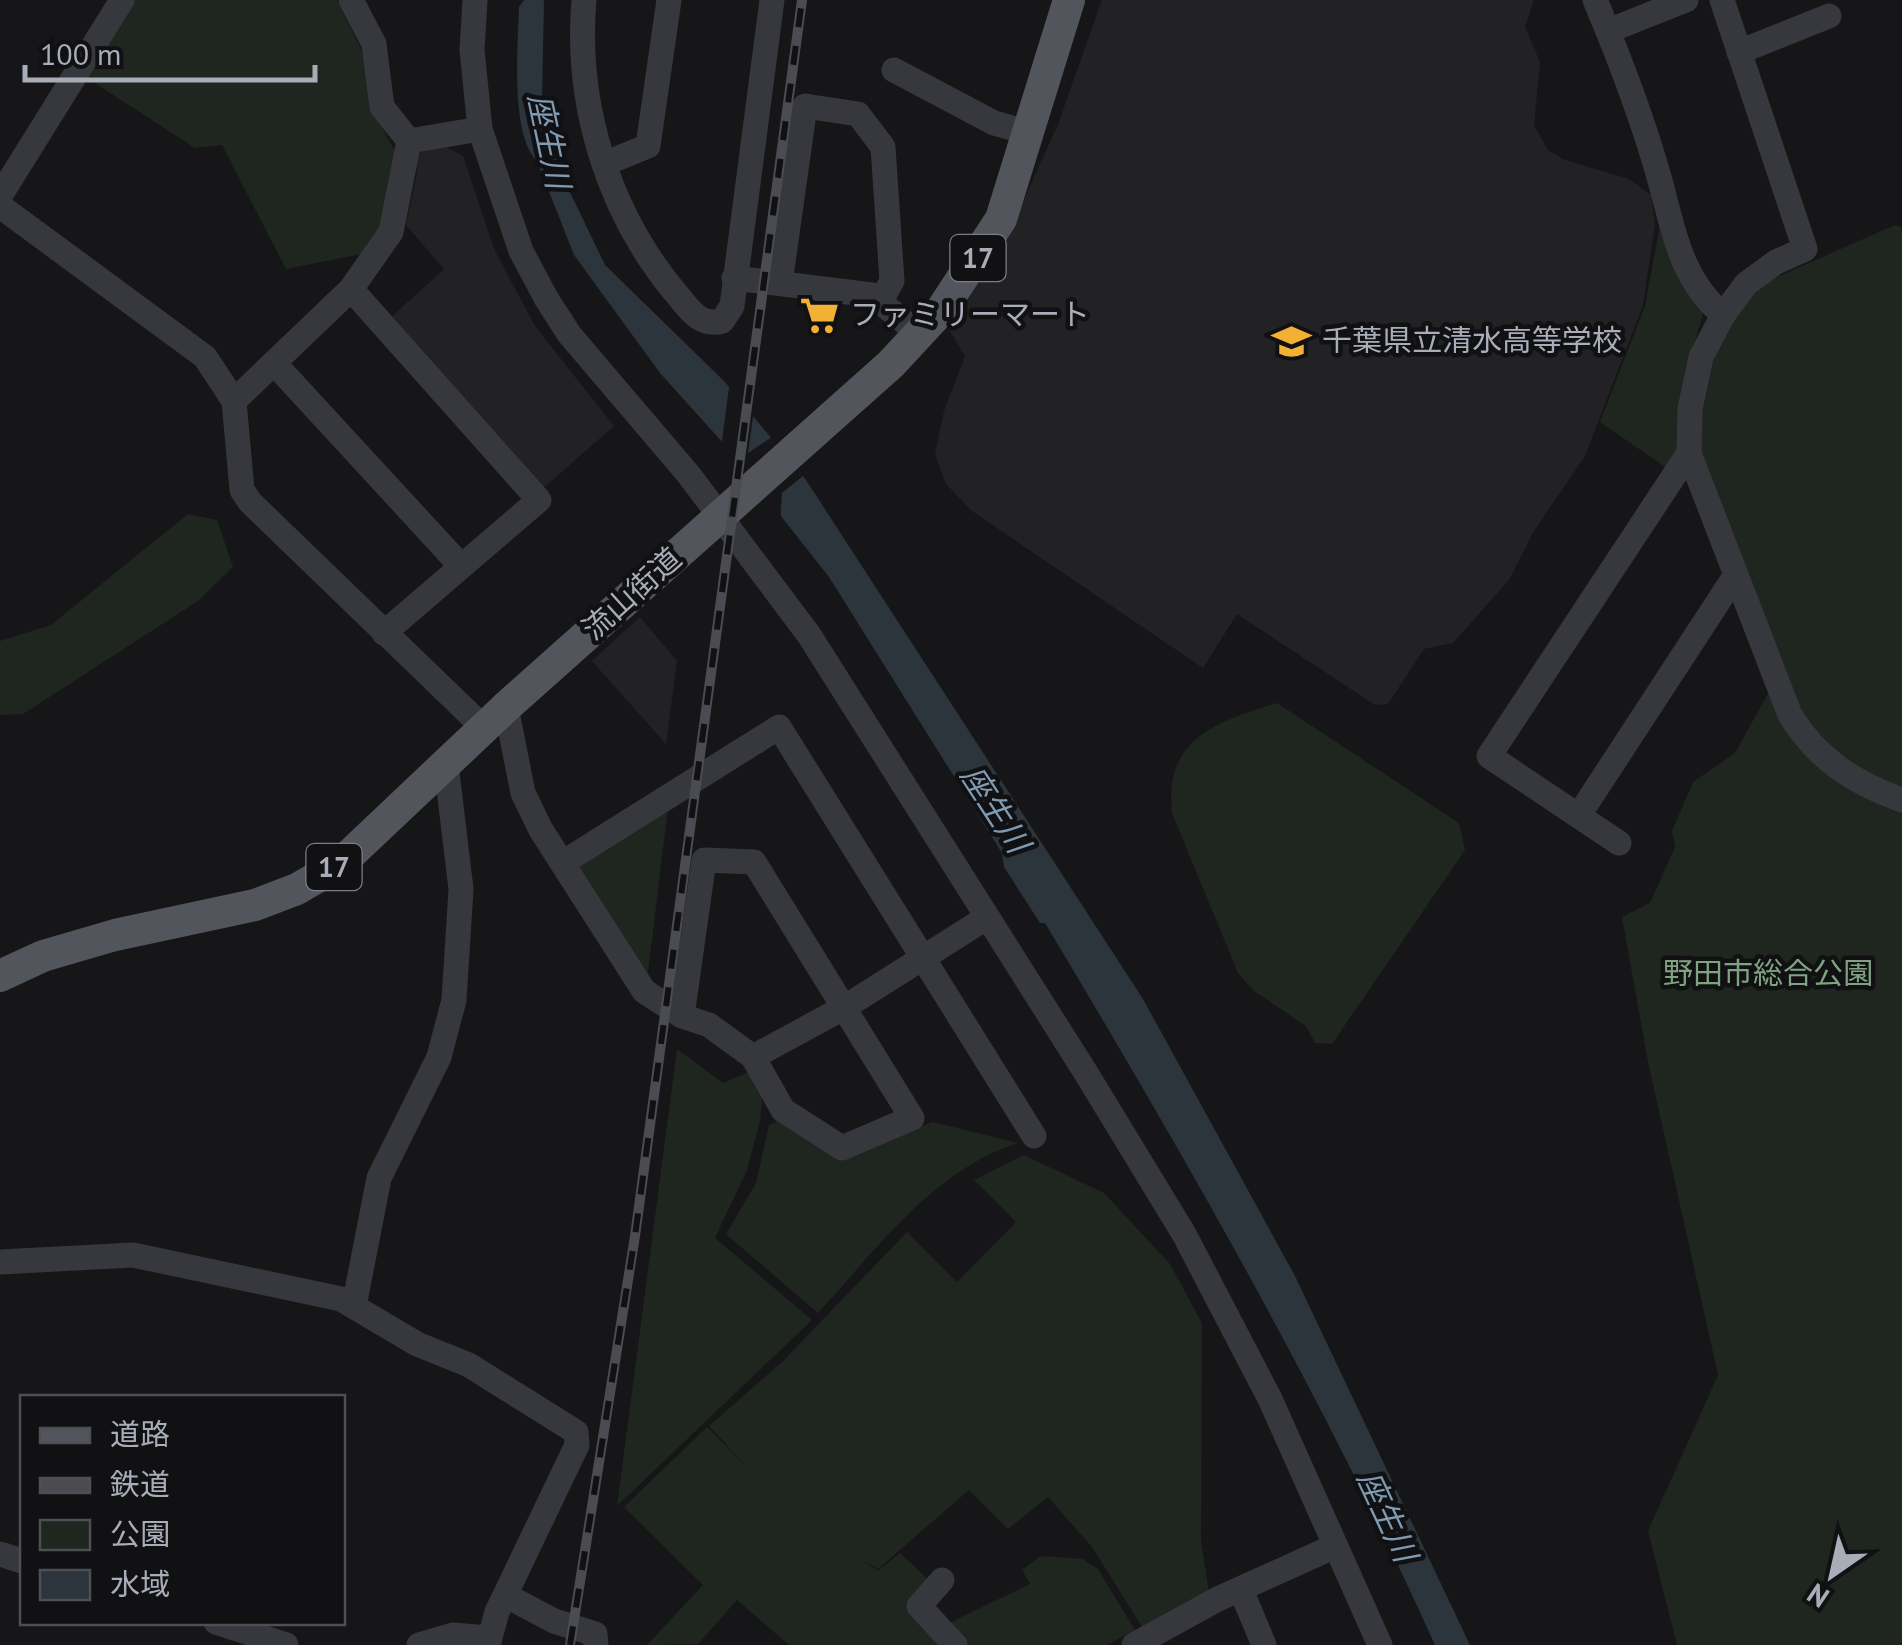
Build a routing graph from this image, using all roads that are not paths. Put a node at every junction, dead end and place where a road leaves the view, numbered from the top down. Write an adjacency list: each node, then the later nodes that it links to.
1 (122, 0): 19 (street)
2 (351, 0): 17 (street)
3 (475, 0): 15 (street)
4 (584, 0): 18 (street)
5 (669, 0): 18 (street)
6 (772, 0): 21 (street)
7 (1069, 0): 16 (main road, 流山街道 / 17)
8 (1595, 0): 12 (street)
9 (1686, 0): 12 (street)
10 (1722, 0): 13 (street)
11 (1829, 16): 13 (street)
12 (1608, 31): 25 (street)
13 (1739, 52): 25 (street)
14 (894, 70): 16 (street)
15 (480, 129): 17 (street); 30 (street)
16 (1029, 133): 26 (main road, 流山街道 / 17)
17 (410, 141): 23 (street)
18 (604, 164): 21 (street)
19 (0, 196)
20 (0, 206): 28 (street)
21 (734, 278): 22 (street)
22 (780, 283): 24 (street); 24 (street)
23 (350, 290): 27 (street); 31 (street)
24 (882, 299): 26 (street)
25 (1724, 315): 29 (street)
26 (920, 335): 30 (main road, 流山街道 / 17)
27 (274, 363): 28 (street); 31 (street)
28 (234, 401): 33 (street)
29 (1690, 454): 32 (street); 37 (street)
30 (728, 506): 34 (main road, 流山街道 / 17); 40 (street)
31 (461, 566): 33 (street)
32 (1735, 576): 36 (street); 37 (street)
33 (384, 633): 34 (street)
34 (495, 717): 35 (main road, 流山街道 / 17); 39 (street)
35 (446, 764): 42 (main road, 流山街道 / 17); 48 (street)
36 (1902, 800)
37 (1579, 815): 38 (street)
38 (1619, 842)
39 (564, 862): 41 (street); 44 (street)
40 (986, 918): 41 (street); 49 (street)
41 (924, 956): 43 (street); 46 (street)
42 (0, 976)
43 (845, 1007): 44 (street); 45 (street); 45 (street)
44 (682, 1016): 45 (street)
45 (753, 1057)
46 (1034, 1136)
47 (0, 1262): 48 (street)
48 (354, 1306): 52 (street)
49 (1335, 1546): 51 (street); 61 (street)
50 (942, 1580): 59 (street)
51 (1241, 1590): 55 (street); 60 (street)
52 (507, 1596): 54 (street); 58 (street)
53 (225, 1625): 56 (street)
54 (488, 1641): 57 (street)
55 (1150, 1641)
56 (286, 1645)
57 (419, 1645)
58 (596, 1645)
59 (955, 1645)
60 (1264, 1645)
61 (1380, 1645)

